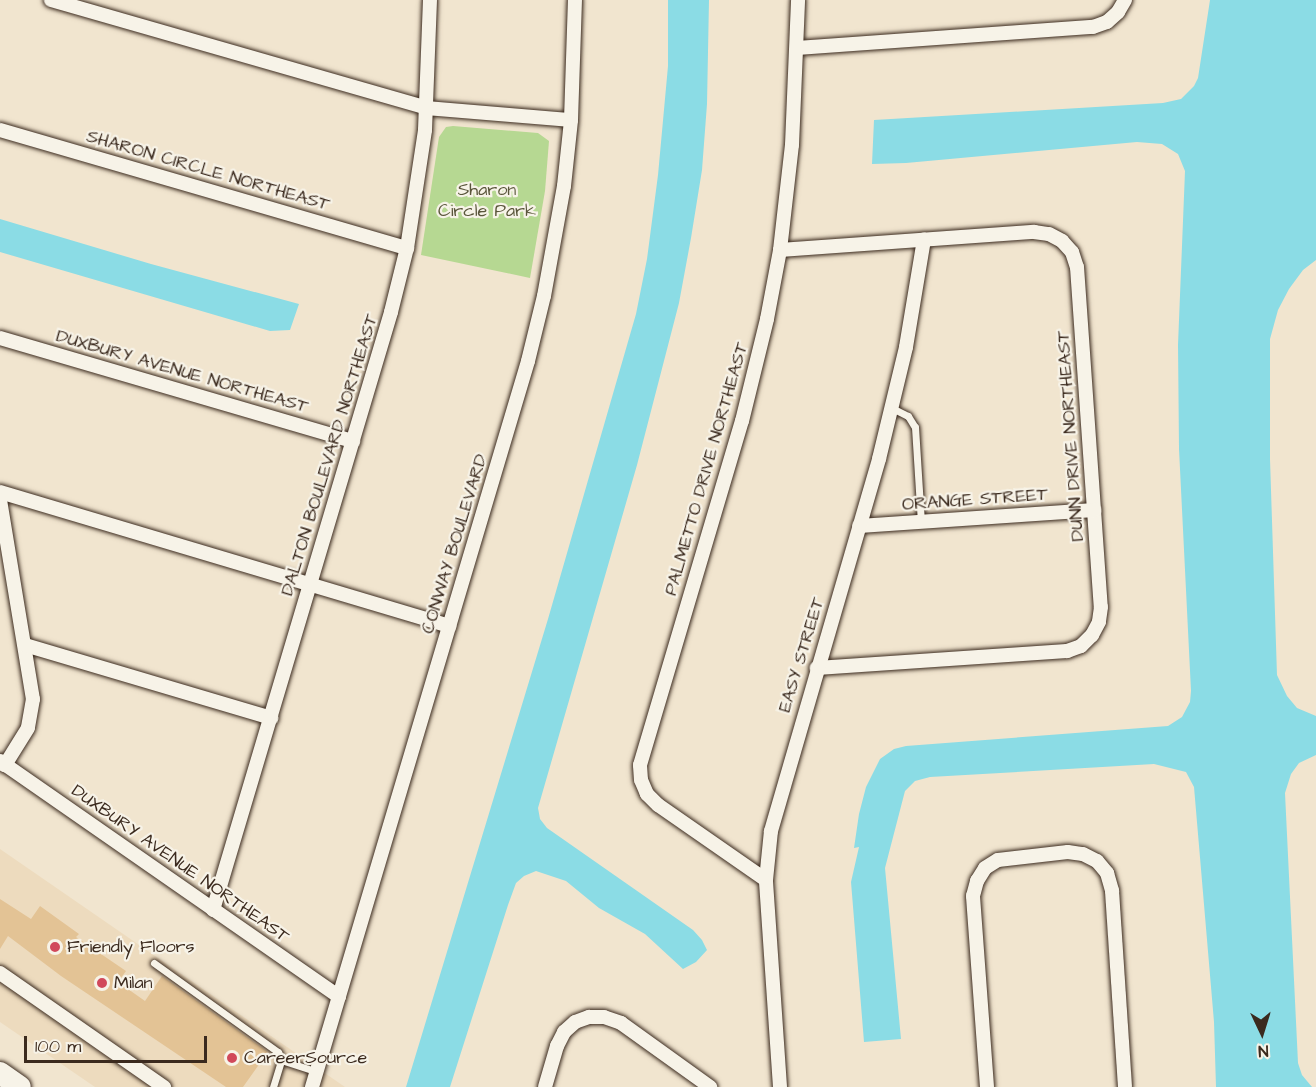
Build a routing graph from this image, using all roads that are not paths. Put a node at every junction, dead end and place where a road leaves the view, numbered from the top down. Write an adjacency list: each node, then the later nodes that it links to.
1 (51, 0): 7 (street)
2 (430, 0): 7 (street, DALTON BOULEVARD NORTHEAST)
3 (575, 0): 8 (street, CONWAY BOULEVARD)
4 (798, 0): 6 (street, PALMETTO DRIVE NORTHEAST)
5 (1125, 0): 6 (street)
6 (797, 48): 12 (street, PALMETTO DRIVE NORTHEAST)
7 (427, 108): 8 (street); 11 (street, DALTON BOULEVARD NORTHEAST)
8 (571, 120): 22 (street, CONWAY BOULEVARD)
9 (0, 130): 11 (street, SHARON CIRCLE NORTHEAST)
10 (924, 240): 12 (street, DUNN DRIVE NORTHEAST); 14 (street, EASY STREET); 18 (street, DUNN DRIVE NORTHEAST)
11 (406, 248): 15 (street, DALTON BOULEVARD NORTHEAST)
12 (780, 250): 27 (street, PALMETTO DRIVE NORTHEAST)
13 (0, 338): 15 (street, DUXBURY AVENUE NORTHEAST)
14 (892, 408): 19 (lane); 20 (street, EASY STREET)
15 (353, 441): 21 (street, DALTON BOULEVARD NORTHEAST)
16 (0, 492): 21 (street)
17 (0, 500): 23 (street)
18 (1094, 510): 19 (street, ORANGE STREET); 24 (street, DUNN DRIVE NORTHEAST)
19 (921, 522): 20 (street, ORANGE STREET)
20 (860, 526): 24 (street, EASY STREET)
21 (310, 585): 22 (street); 25 (street, DALTON BOULEVARD NORTHEAST)
22 (449, 626): 31 (street, CONWAY BOULEVARD)
23 (25, 645): 25 (street); 26 (street)
24 (817, 668): 27 (street, EASY STREET)
25 (271, 718): 28 (street, DALTON BOULEVARD NORTHEAST)
26 (3, 763): 28 (street, DUXBURY AVENUE NORTHEAST)
27 (766, 880): 41 (street, EASY STREET)
28 (213, 910): 31 (street, DUXBURY AVENUE NORTHEAST)
29 (154, 963): 32 (lane)
30 (0, 972): 36 (street)
31 (339, 997): 33 (street, CONWAY BOULEVARD)
32 (281, 1060): 33 (lane); 37 (lane)
33 (317, 1072): 38 (street, CONWAY BOULEVARD)
34 (0, 1073): 35 (main road)
35 (20, 1087)
36 (164, 1087)
37 (273, 1087)
38 (312, 1087)
39 (545, 1087): 40 (street)
40 (710, 1087)
41 (780, 1087)
42 (987, 1087): 43 (street)
43 (1125, 1087)

